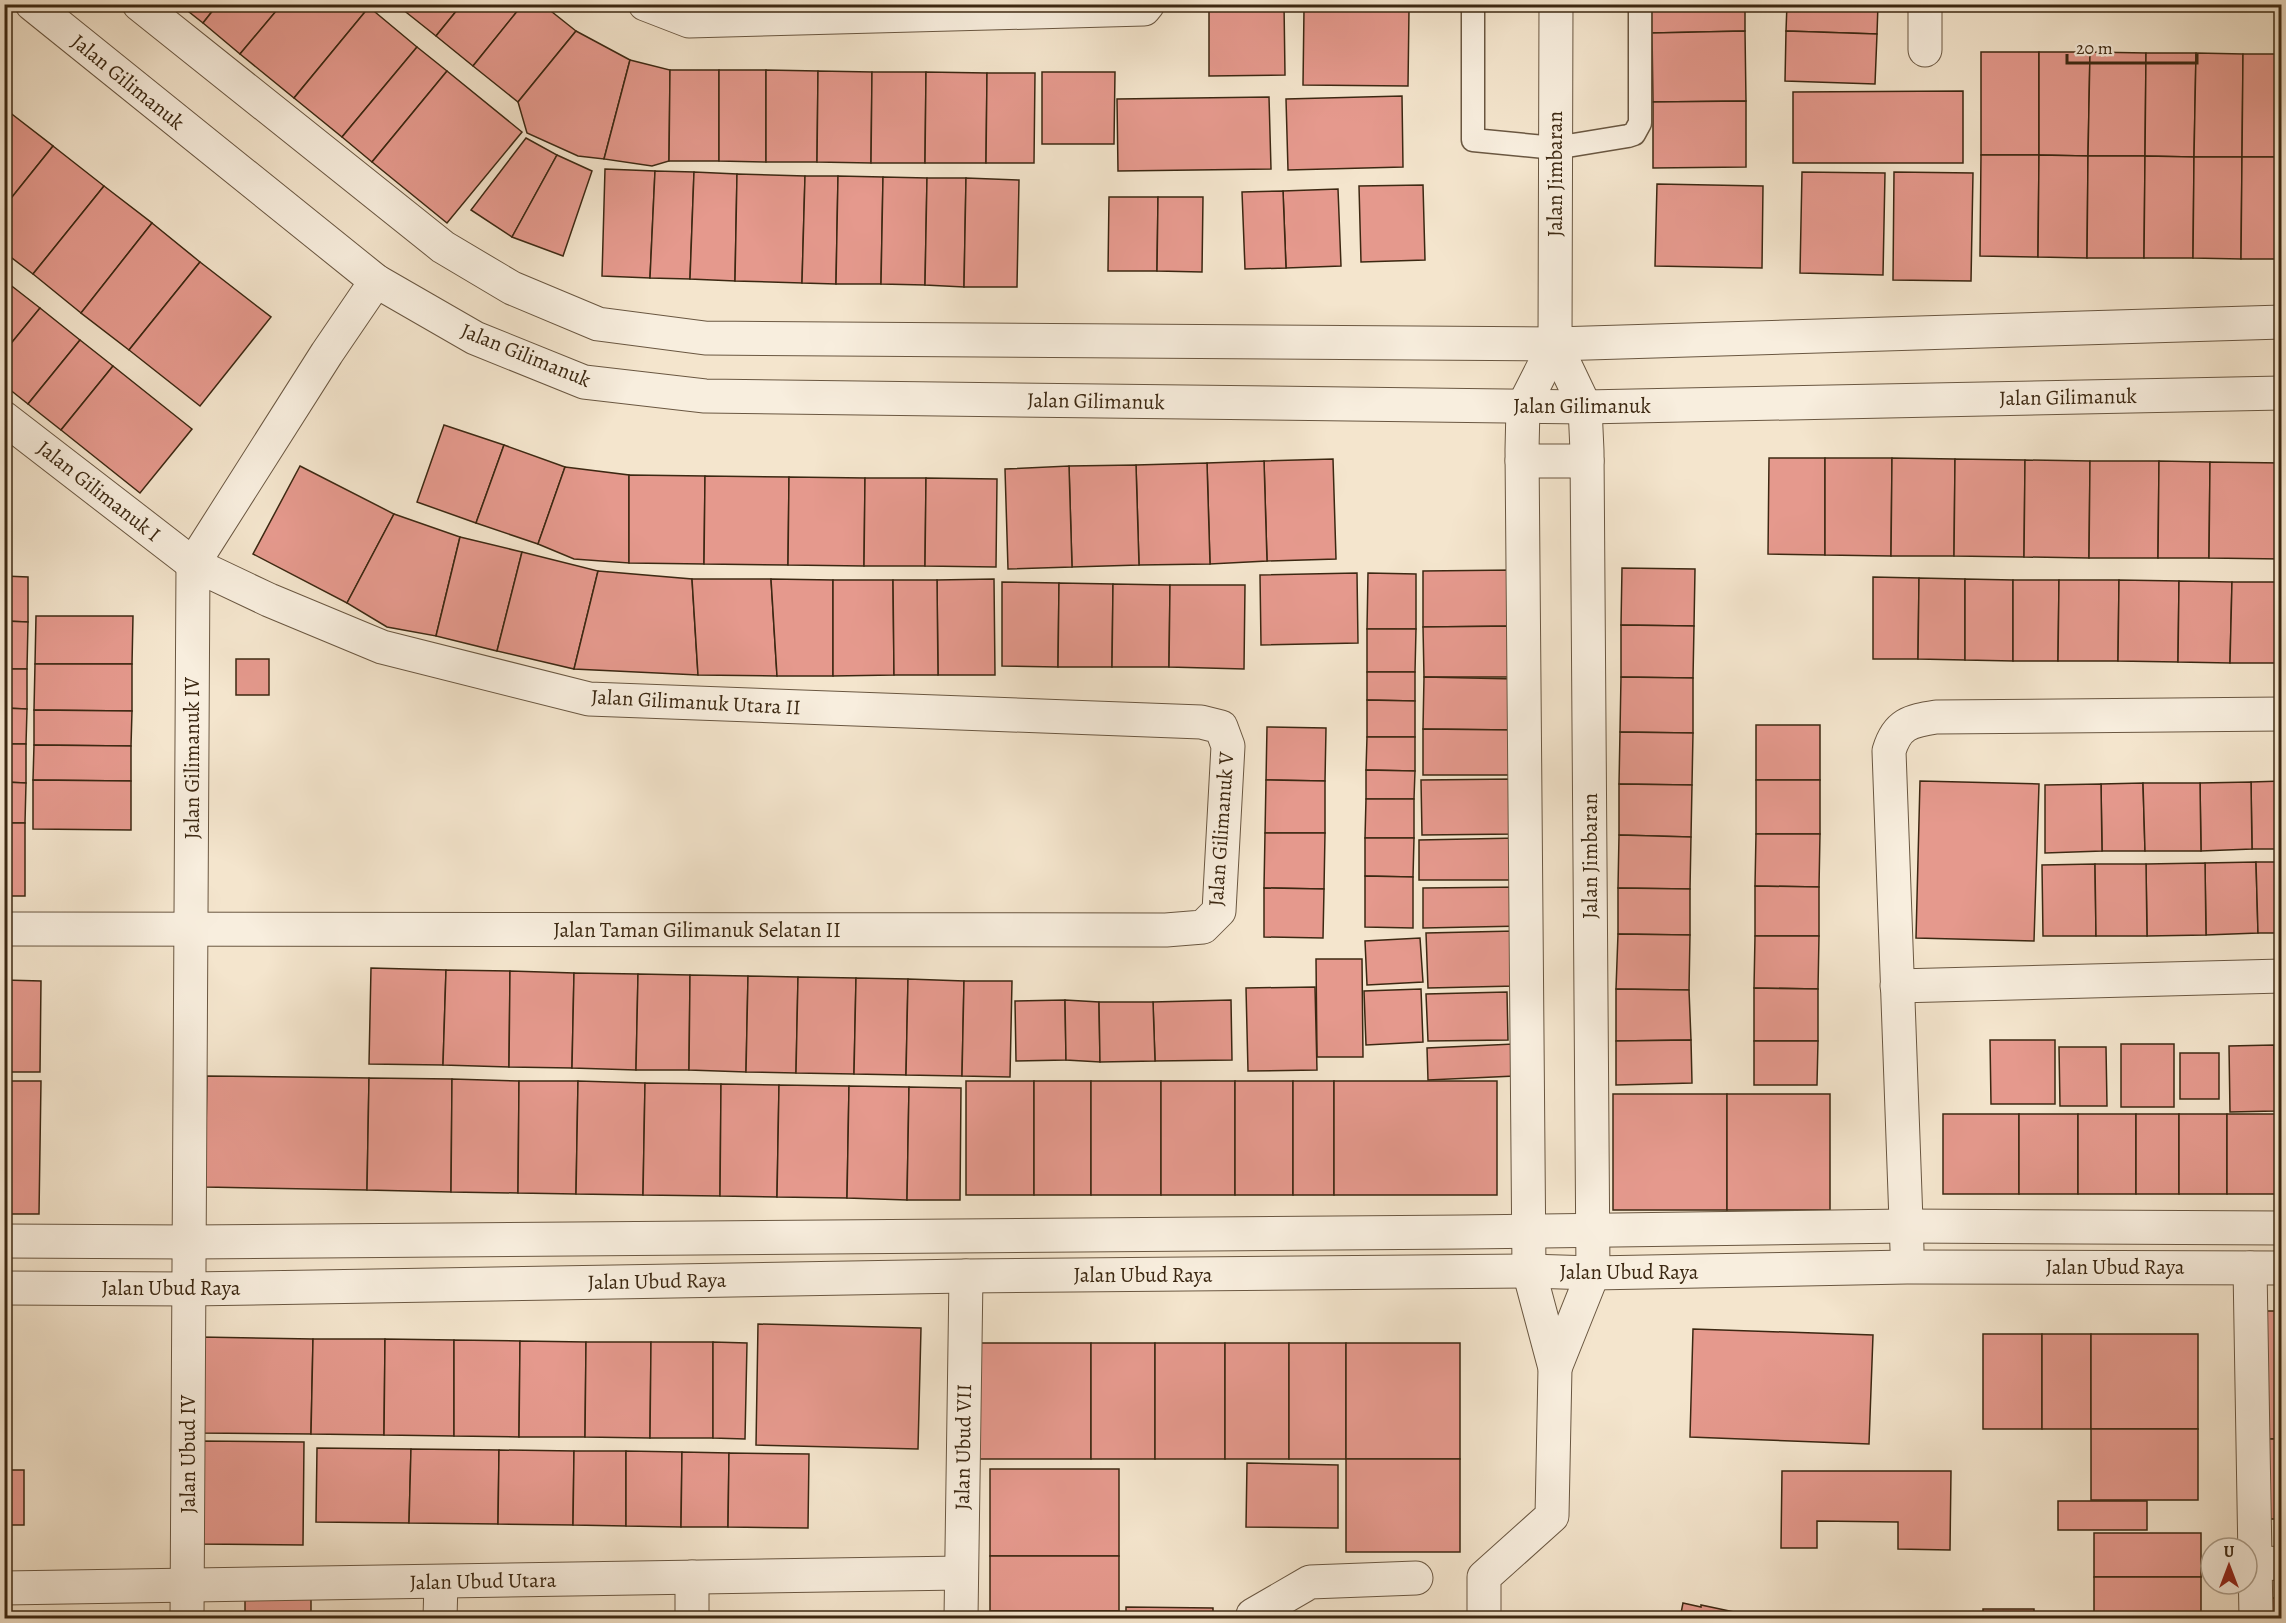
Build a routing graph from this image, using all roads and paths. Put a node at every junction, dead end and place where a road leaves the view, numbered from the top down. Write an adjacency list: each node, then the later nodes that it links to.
1 (32, 4): 11 (street, Jalan Gilimanuk)
2 (139, 4): 13 (street)
3 (645, 4): 4 (street)
4 (1148, 4)
5 (1473, 4): 10 (lane)
6 (1556, 4): 10 (street, Jalan Jimbaran)
7 (1640, 4): 10 (lane)
8 (1925, 4): 9 (street)
9 (1925, 50)
10 (1555, 148): 13 (street, Jalan Jimbaran)
11 (376, 281): 15 (street, Jalan Gilimanuk); 20 (street)
12 (2282, 322): 13 (street)
13 (1555, 344): 15 (street, Jalan Jimbaran); 16 (street, Jalan Jimbaran)
14 (2282, 393): 16 (street, Jalan Gilimanuk)
15 (1523, 407): 16 (street, Jalan Gilimanuk); 18 (street, Jalan Jimbaran)
16 (1585, 407): 19 (street, Jalan Jimbaran)
17 (4, 418): 20 (street, Jalan Gilimanuk I)
18 (1522, 461): 19 (street); 30 (street, Jalan Jimbaran)
19 (1587, 461): 31 (street, Jalan Jimbaran)
20 (193, 564): 22 (street, Jalan Gilimanuk Utara II); 25 (street, Jalan Gilimanuk IV)
21 (2282, 714): 27 (street)
22 (1221, 728): 23 (street, Jalan Gilimanuk V)
23 (1203, 927): 25 (street, Jalan Taman Gilimanuk Selatan II)
24 (4, 929): 25 (street, Jalan Taman Gilimanuk Selatan II)
25 (191, 929): 34 (street, Jalan Gilimanuk IV)
26 (2282, 976): 27 (street)
27 (1897, 986): 28 (street)
28 (1906, 1226): 29 (street, Jalan Ubud Raya); 31 (street, Jalan Ubud Raya); 35 (street)
29 (2282, 1228)
30 (1528, 1231): 31 (street, Jalan Ubud Raya); 32 (street, Jalan Ubud Raya); 37 (street, Jalan Jimbaran)
31 (1593, 1231): 39 (street, Jalan Jimbaran)
32 (1459, 1232): 34 (street, Jalan Ubud Raya); 38 (street)
33 (4, 1241): 34 (street, Jalan Ubud Raya)
34 (189, 1242): 42 (street, Jalan Gilimanuk IV)
35 (1907, 1267): 36 (street, Jalan Ubud Raya); 39 (street, Jalan Ubud Raya)
36 (2266, 1268): 44 (street)
37 (1528, 1271): 38 (street, Jalan Ubud Raya); 39 (street, Jalan Ubud Raya); 43 (street, Jalan Jimbaran)
38 (1462, 1273): 40 (street, Jalan Ubud Raya)
39 (1593, 1274): 43 (street, Jalan Jimbaran)
40 (966, 1276): 42 (street, Jalan Ubud Raya); 45 (street, Jalan Ubud VII)
41 (4, 1288): 42 (street, Jalan Ubud Raya)
42 (189, 1289): 49 (street, Jalan Ubud IV)
43 (1555, 1368): 56 (street, Jalan Jimbaran)
44 (2268, 1563): 57 (street)
45 (961, 1573): 46 (street, Jalan Ubud Utara); 54 (street, Jalan Ubud VII)
46 (692, 1577): 48 (street, Jalan Ubud Utara); 53 (street)
47 (1416, 1578): 55 (street)
48 (441, 1582): 49 (street, Jalan Ubud Utara); 52 (street)
49 (187, 1586): 50 (street, Jalan Ubud Utara); 51 (street, Jalan Ubud IV)
50 (4, 1588)
51 (187, 1618)
52 (440, 1618)
53 (692, 1618)
54 (960, 1618)
55 (1253, 1618)
56 (1484, 1618)
57 (2256, 1618)

